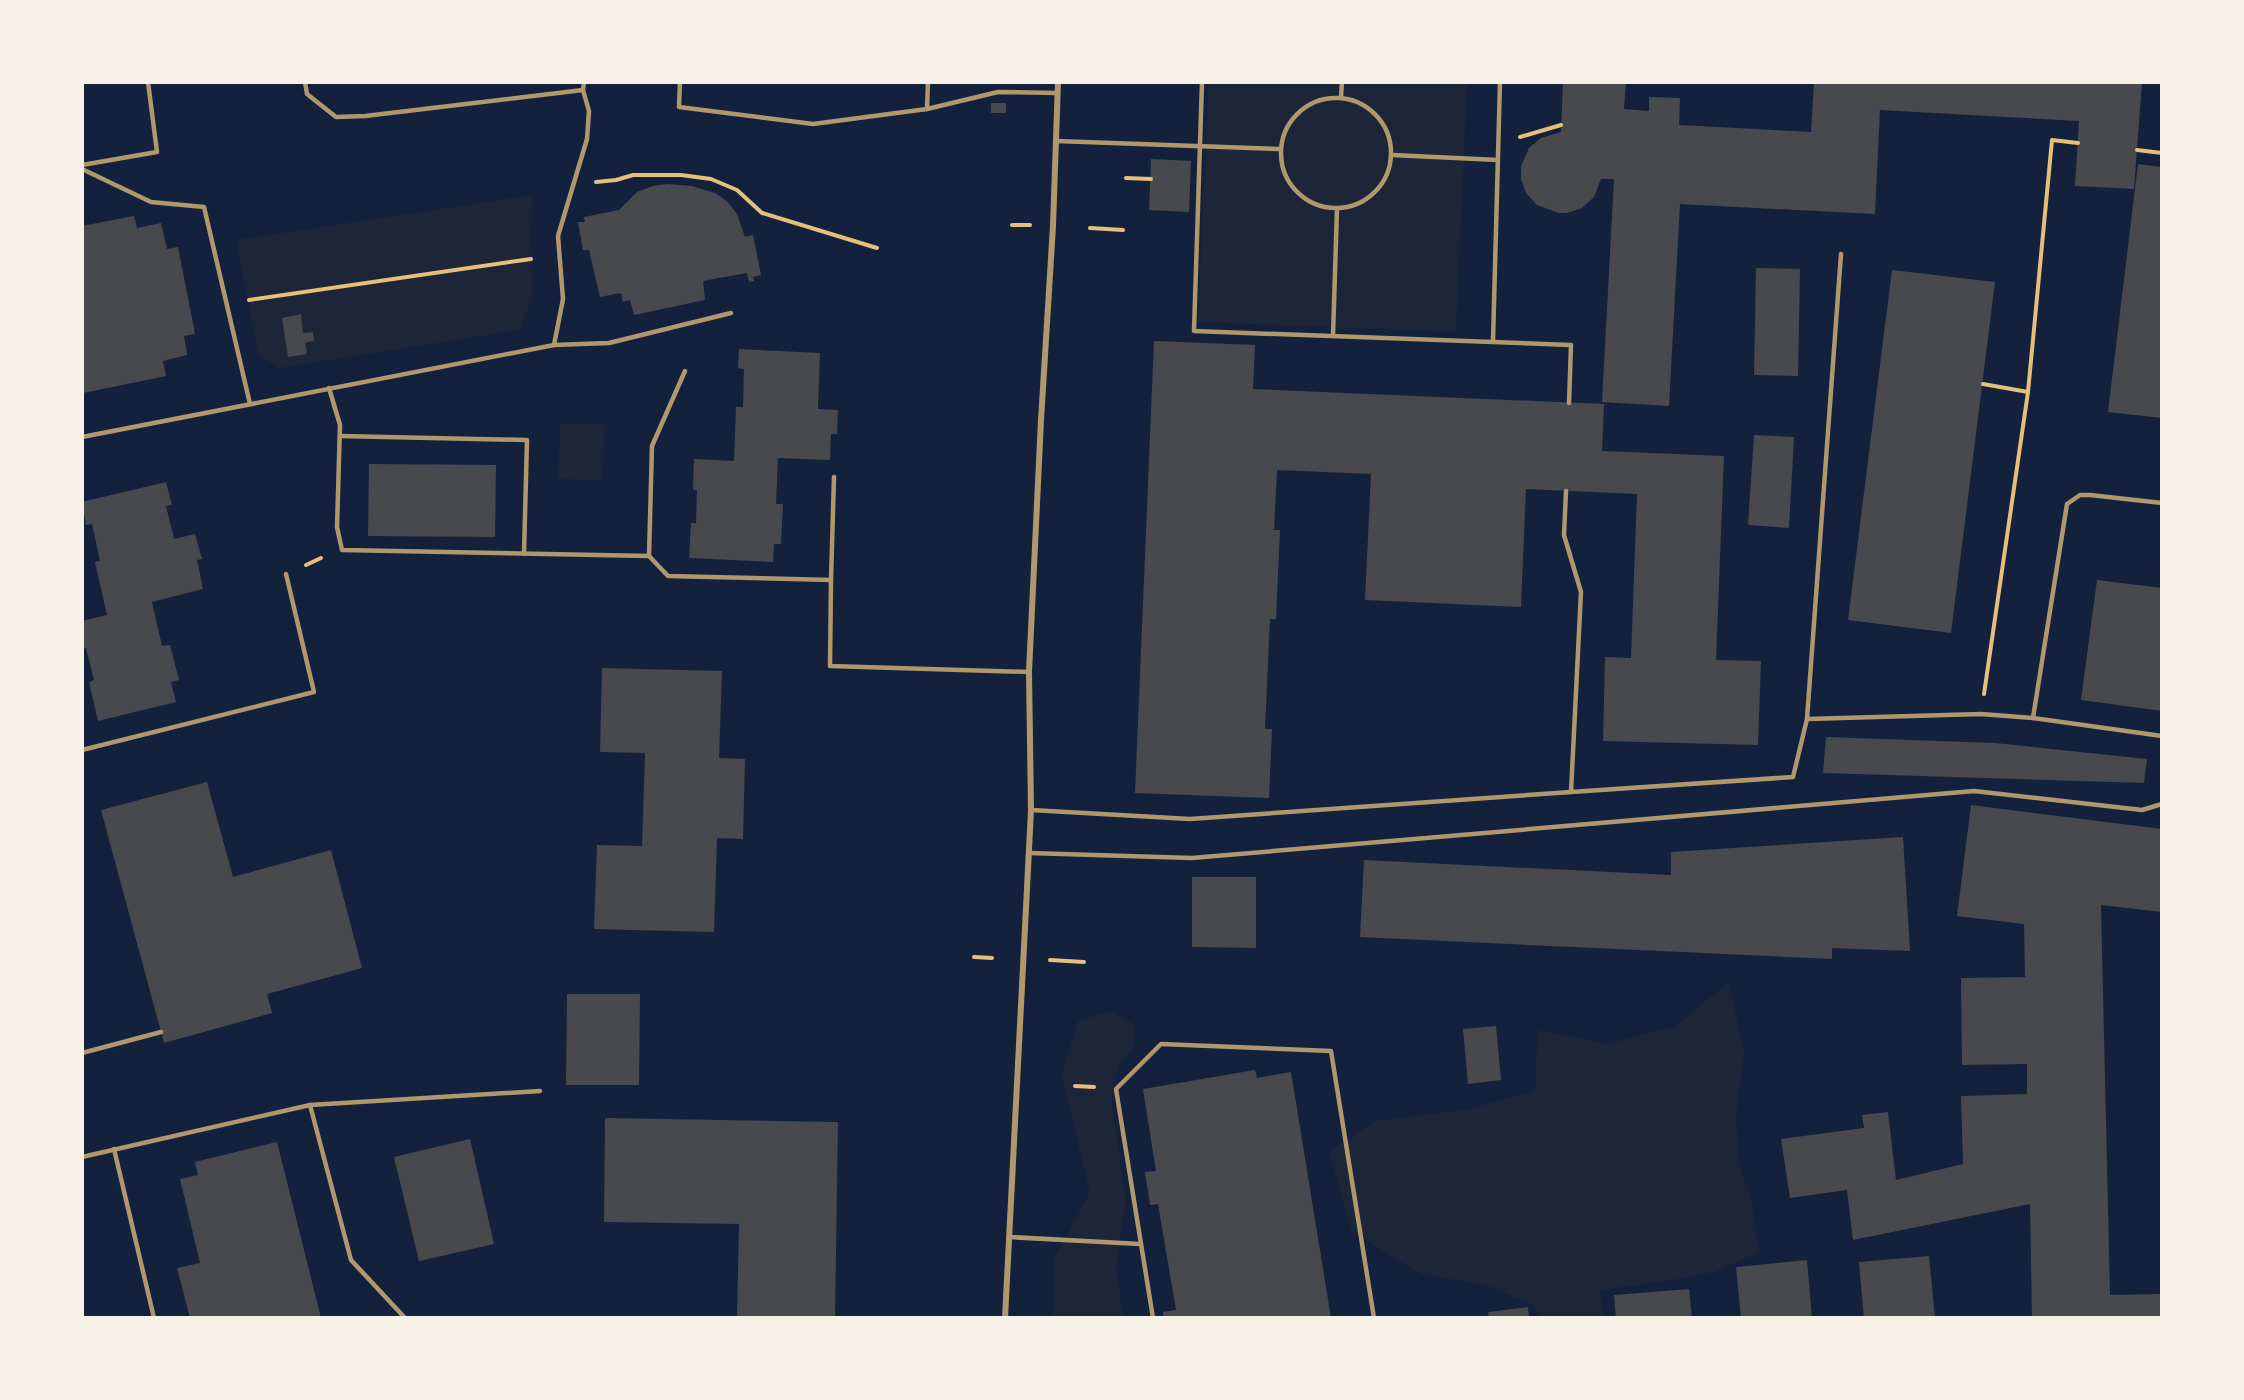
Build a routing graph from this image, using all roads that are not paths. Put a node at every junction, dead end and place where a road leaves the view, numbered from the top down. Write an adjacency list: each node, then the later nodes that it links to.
1 (148, 82): 19 (lane)
2 (305, 82): 10 (lane)
3 (584, 82): 10 (lane)
4 (680, 82): 13 (lane)
5 (928, 82): 13 (lane)
6 (1058, 82): 11 (street)
7 (1202, 82): 15 (lane)
8 (1342, 82): 12 (lane)
9 (1500, 82): 18 (lane)
10 (583, 90): 25 (lane)
11 (1057, 93): 13 (lane); 14 (street)
12 (1341, 97): 16 (lane); 17 (lane)
13 (927, 109)
14 (1056, 141): 15 (lane); 39 (street)
15 (1200, 146): 16 (lane); 23 (lane)
16 (1280, 149): 20 (lane)
17 (1392, 155): 18 (lane); 20 (lane)
18 (1498, 160): 24 (lane)
19 (82, 167): 29 (lane)
20 (1337, 209): 23 (lane)
21 (1841, 254): 41 (lane)
22 (731, 313): 25 (lane)
23 (1333, 336): 24 (lane)
24 (1493, 341): 28 (lane)
25 (554, 345): 27 (lane)
26 (685, 371): 36 (lane)
27 (329, 388): 29 (lane); 30 (lane)
28 (1569, 403)
29 (250, 404): 31 (lane)
30 (339, 436): 35 (lane); 35 (lane)
31 (82, 437)
32 (834, 477): 38 (lane)
33 (1566, 491): 44 (lane)
34 (2162, 503): 40 (lane)
35 (524, 554): 36 (lane)
36 (649, 556): 38 (lane)
37 (286, 574): 43 (lane)
38 (831, 580): 39 (lane)
39 (1029, 672): 46 (street)
40 (2033, 718): 41 (lane); 42 (lane)
41 (1807, 720): 44 (lane)
42 (2162, 736)
43 (82, 750)
44 (1571, 792): 46 (lane)
45 (2162, 804): 47 (lane)
46 (1031, 810): 47 (street)
47 (1029, 854): 54 (street)
48 (161, 1032): 49 (lane)
49 (82, 1053)
50 (540, 1091): 51 (lane)
51 (310, 1105): 52 (lane); 57 (lane)
52 (114, 1149): 53 (lane); 56 (lane)
53 (82, 1157)
54 (1009, 1237): 55 (lane); 58 (street)
55 (1140, 1244): 59 (lane); 60 (lane)
56 (154, 1317)
57 (405, 1317)
58 (1005, 1317)
59 (1152, 1317)
60 (1374, 1317)

